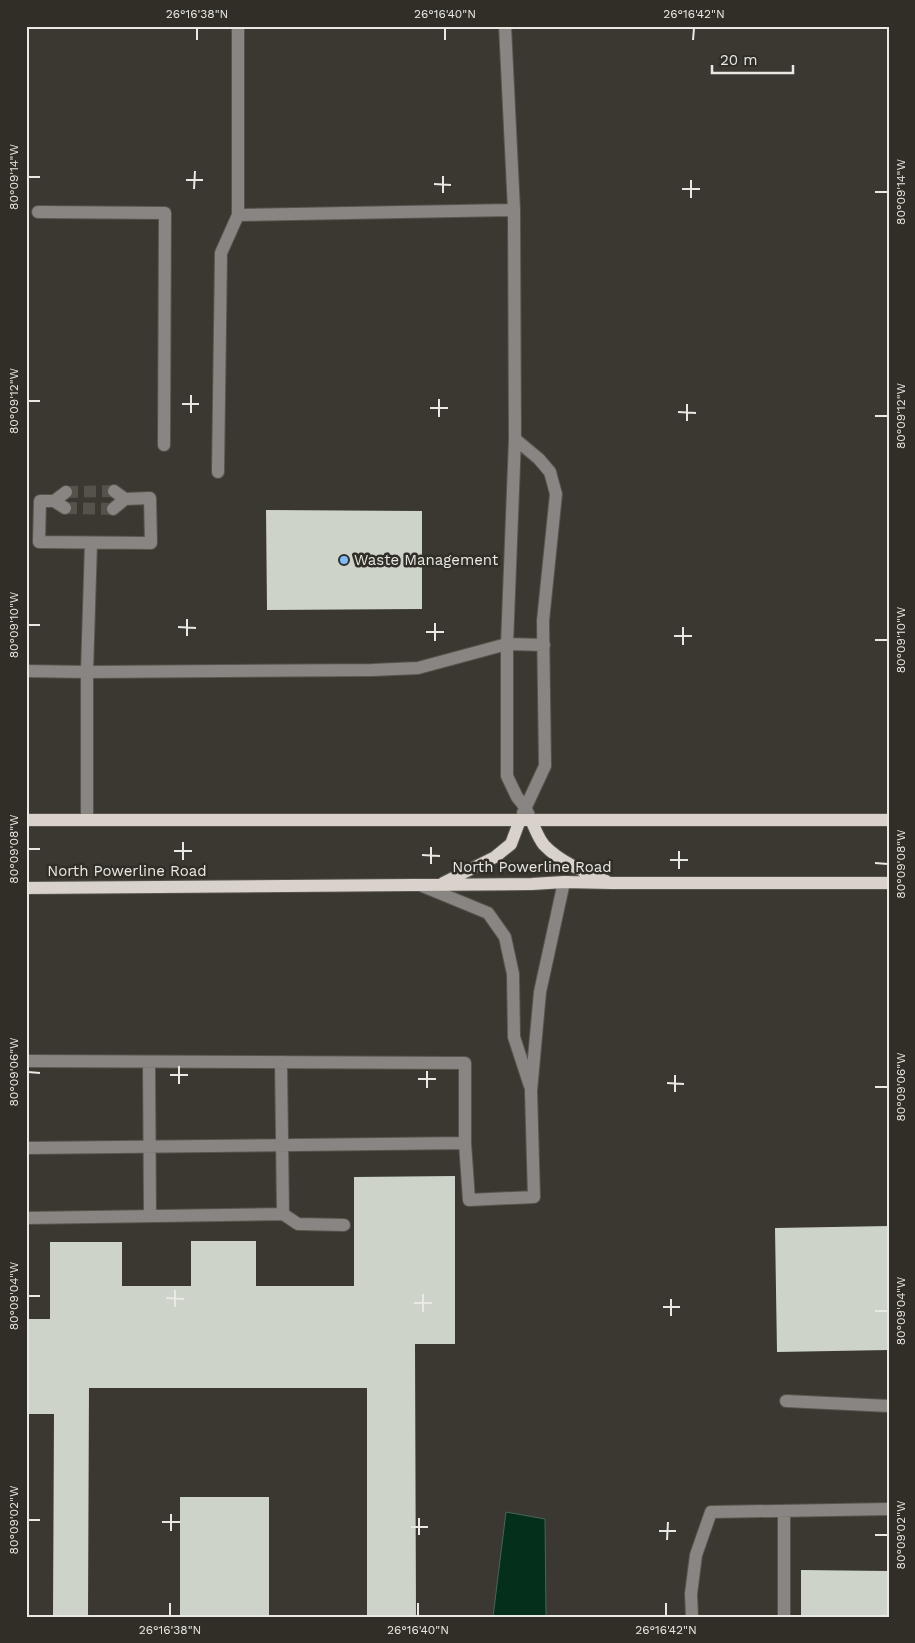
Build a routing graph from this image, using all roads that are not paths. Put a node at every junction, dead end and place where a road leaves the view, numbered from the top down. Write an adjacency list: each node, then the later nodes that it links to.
1 (238, 26): 5 (lane)
2 (505, 26): 3 (lane)
3 (514, 210): 5 (lane); 6 (lane)
4 (38, 212): 7 (lane)
5 (238, 216): 8 (lane)
6 (515, 439): 16 (lane); 17 (lane)
7 (164, 445)
8 (218, 472)
9 (114, 491): 11 (lane)
10 (66, 492): 12 (lane)
11 (125, 499): 14 (lane); 15 (lane)
12 (54, 501): 13 (lane); 15 (lane)
13 (66, 508)
14 (113, 508)
15 (91, 543): 19 (lane)
16 (507, 644): 17 (lane); 19 (lane); 20 (lane)
17 (544, 644): 20 (lane)
18 (26, 671): 19 (lane)
19 (87, 672): 22 (lane)
20 (525, 807): 23 (lane)
21 (26, 820): 22 (main road)
22 (87, 820): 23 (main road)
23 (525, 820): 24 (main road); 26 (main road); 29 (main road)
24 (889, 820)
25 (564, 882): 26 (main road, North Powerline Road); 29 (main road, North Powerline Road); 34 (lane)
26 (612, 883): 27 (main road, North Powerline Road)
27 (889, 883)
28 (420, 884): 29 (main road, North Powerline Road); 30 (main road, North Powerline Road); 34 (lane)
29 (441, 884)
30 (26, 888)
31 (26, 1061): 32 (lane)
32 (149, 1062): 33 (lane); 37 (lane)
33 (281, 1062): 35 (lane); 36 (lane)
34 (531, 1091): 35 (lane)
35 (464, 1143): 36 (lane)
36 (282, 1145): 37 (lane); 39 (lane)
37 (150, 1147): 38 (lane); 40 (lane)
38 (26, 1148)
39 (283, 1214): 40 (lane); 42 (lane)
40 (150, 1216): 41 (lane)
41 (26, 1218)
42 (344, 1225)
43 (786, 1401): 44 (lane)
44 (889, 1406)
45 (889, 1509): 46 (lane)
46 (784, 1511): 47 (lane); 48 (lane)
47 (692, 1617)
48 (784, 1617)

